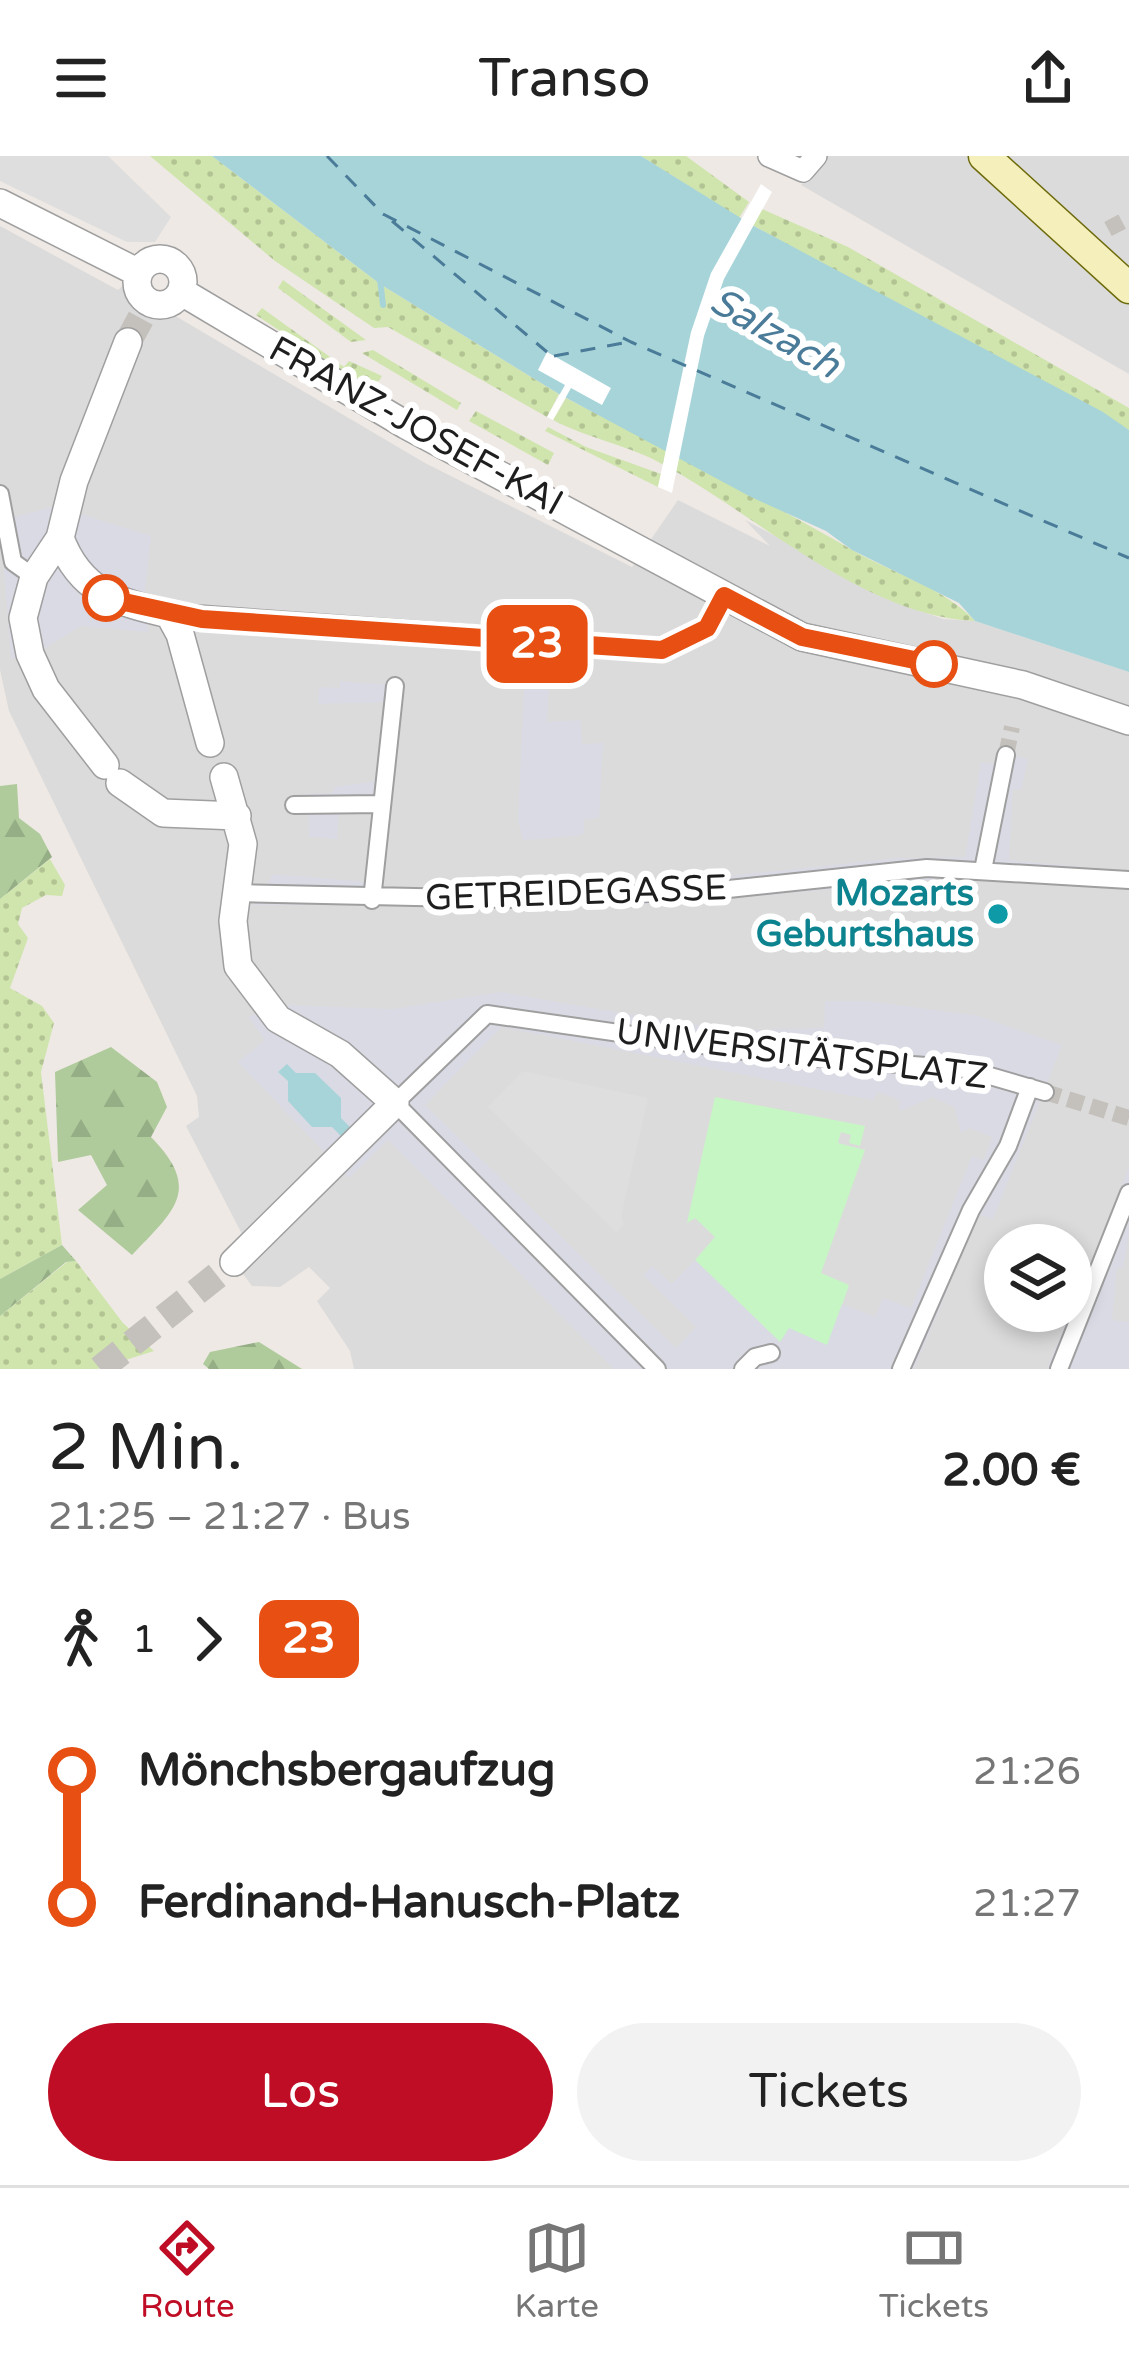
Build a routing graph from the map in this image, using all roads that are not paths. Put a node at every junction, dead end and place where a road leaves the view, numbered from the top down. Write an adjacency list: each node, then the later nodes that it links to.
1 (817, 156): 3 (street)
2 (983, 156): 5 (main road)
3 (777, 161)
4 (0, 203): 10 (street, FRANZ-JOSEF-KAI)
5 (1129, 288)
6 (128, 342): 8 (street)
7 (0, 494): 9 (street)
8 (61, 538): 9 (street); 11 (street)
9 (34, 577): 20 (street)
10 (724, 596): 11 (street); 13 (street, FRANZ-JOSEF-KAI)
11 (156, 611): 14 (street)
12 (395, 686): 16 (street)
13 (1129, 721)
14 (210, 742)
15 (1006, 754): 18 (street)
16 (382, 804): 17 (street); 21 (street)
17 (294, 805)
18 (983, 870): 19 (street, GETREIDEGASSE); 21 (street, GETREIDEGASSE)
19 (1129, 880)
20 (237, 893): 21 (street, GETREIDEGASSE); 22 (street)
21 (372, 900)
22 (394, 1103): 24 (street); 26 (street); 28 (street, UNIVERSITÄTSPLATZ)
23 (1129, 1193): 29 (street)
24 (233, 1262)
25 (771, 1353): 27 (street)
26 (657, 1369)
27 (743, 1369)
28 (901, 1369)
29 (1059, 1369)

